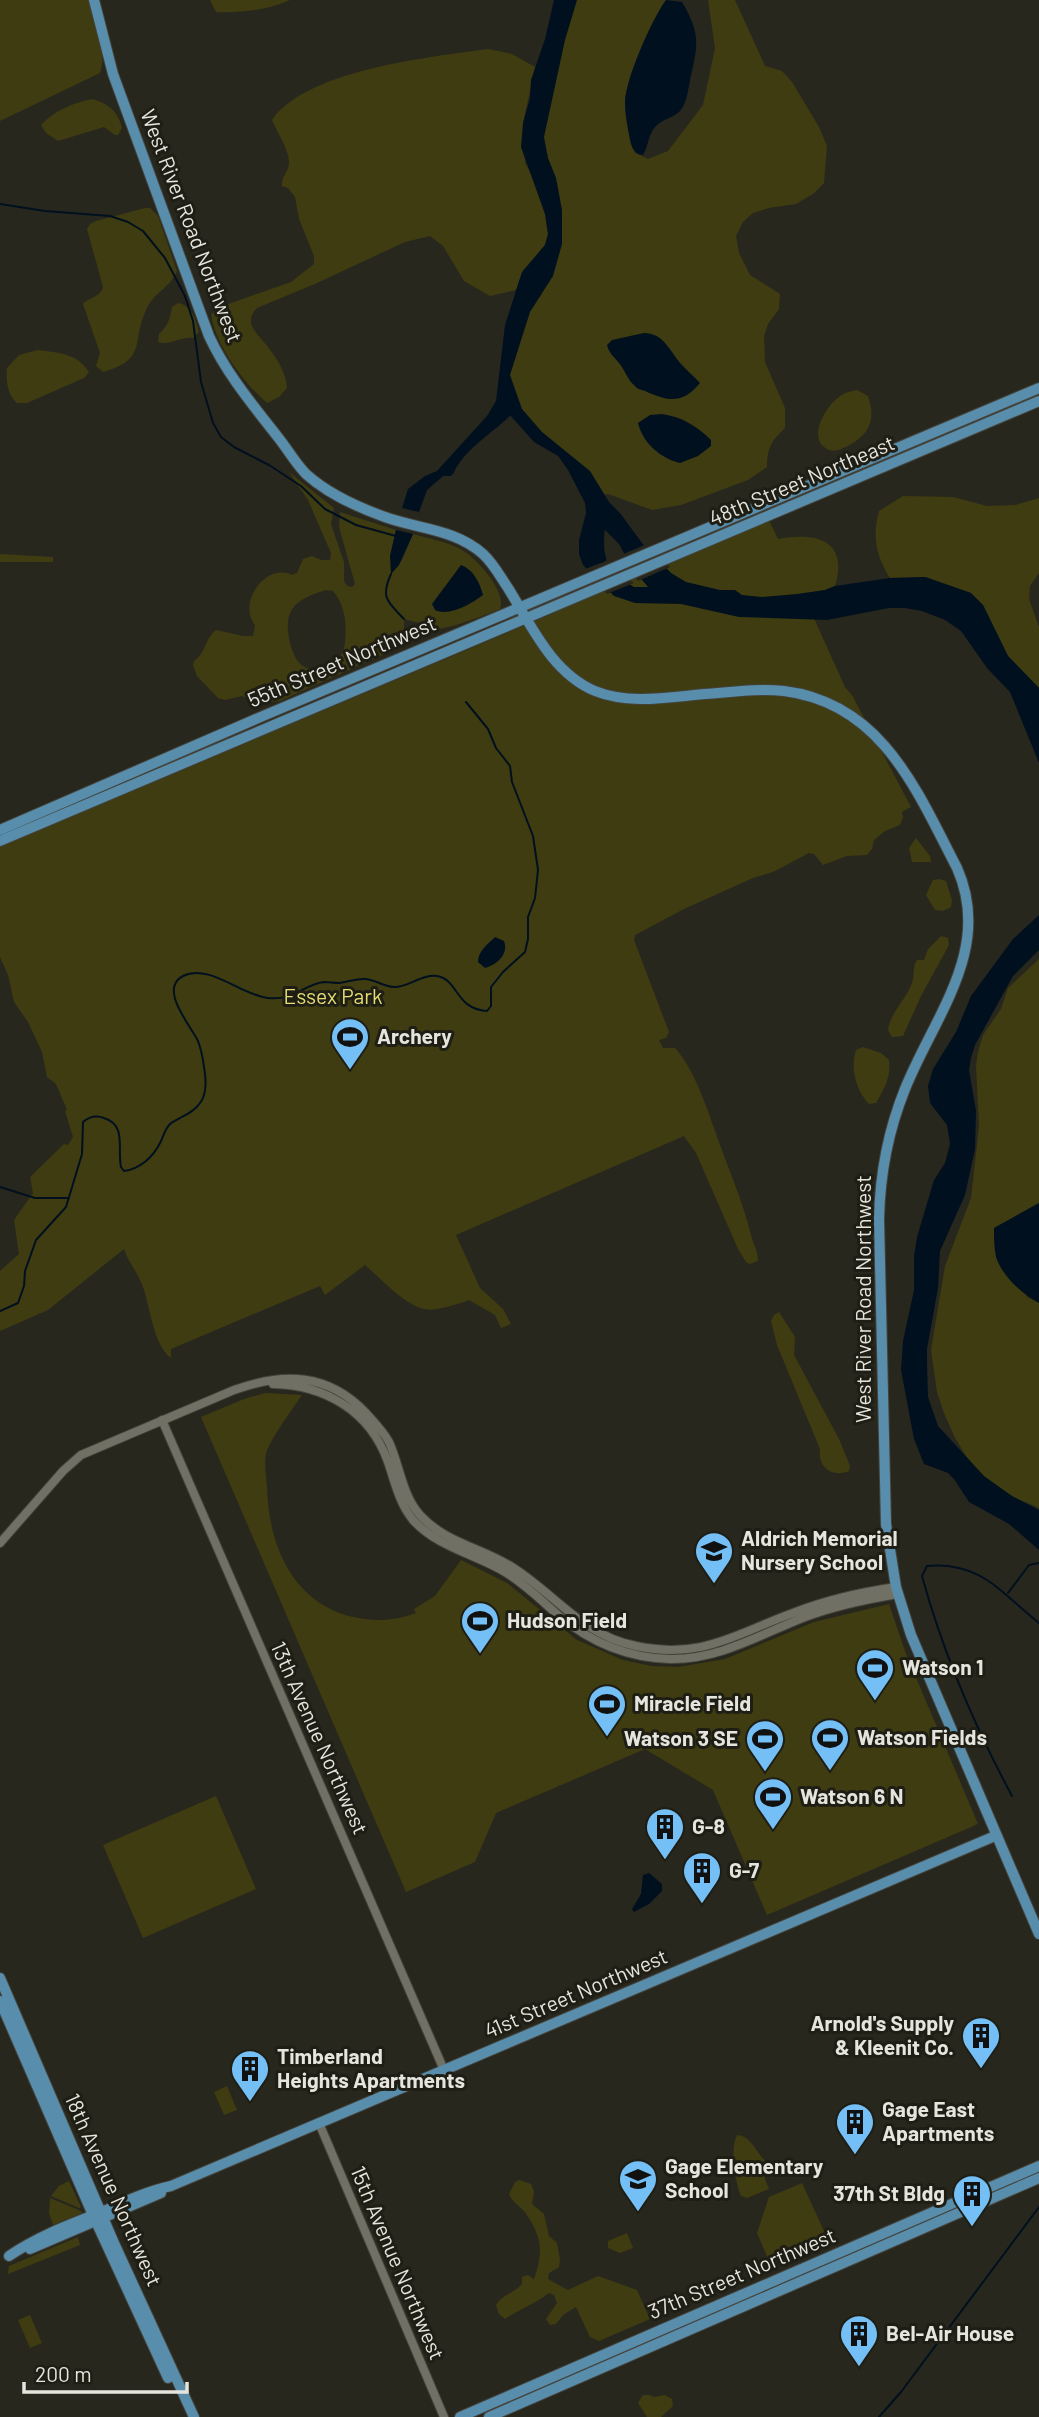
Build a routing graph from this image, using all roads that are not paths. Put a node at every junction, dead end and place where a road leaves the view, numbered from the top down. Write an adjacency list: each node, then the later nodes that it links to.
1 (94, 0): 6 (main road, West River Road Northwest)
2 (1039, 388): 4 (main road, 48th Street Northeast)
3 (1039, 401): 5 (main road, 48th Street Northeast)
4 (700, 532): 6 (main road, 55th Street Northwest)
5 (580, 595): 7 (main road, 55th Street Northwest)
6 (520, 608): 7 (main road, West River Road Northwest); 8 (main road, 55th Street Northwest)
7 (527, 618): 9 (main road, 55th Street Northwest); 12 (main road, West River Road Northwest)
8 (0, 830)
9 (0, 841)
10 (162, 1420): 11 (street); 12 (street); 17 (street, 13th Avenue Northwest)
11 (0, 1544)
12 (897, 1590): 13 (main road, West River Road Northwest)
13 (995, 1836): 14 (main road, West River Road Northwest); 17 (main road, 41st Street Northwest)
14 (1039, 1934)
15 (0, 1978): 21 (main road, 18th Avenue Northwest)
16 (0, 2001): 21 (main road, 18th Avenue Northwest)
17 (444, 2070): 18 (main road, 41st Street Northwest)
18 (319, 2123): 21 (main road, 41st Street Northwest); 25 (street, 15th Avenue Northwest)
19 (1039, 2165): 26 (main road, 37th Street Northwest)
20 (1039, 2178): 27 (main road, 37th Street Northwest)
21 (99, 2217): 22 (main road, 41st Street Northwest); 23 (main road, 18th Avenue Northwest); 24 (main road, 18th Avenue Northwest)
22 (5, 2258)
23 (186, 2417)
24 (194, 2417)
25 (444, 2417)
26 (460, 2417)
27 (489, 2417)

